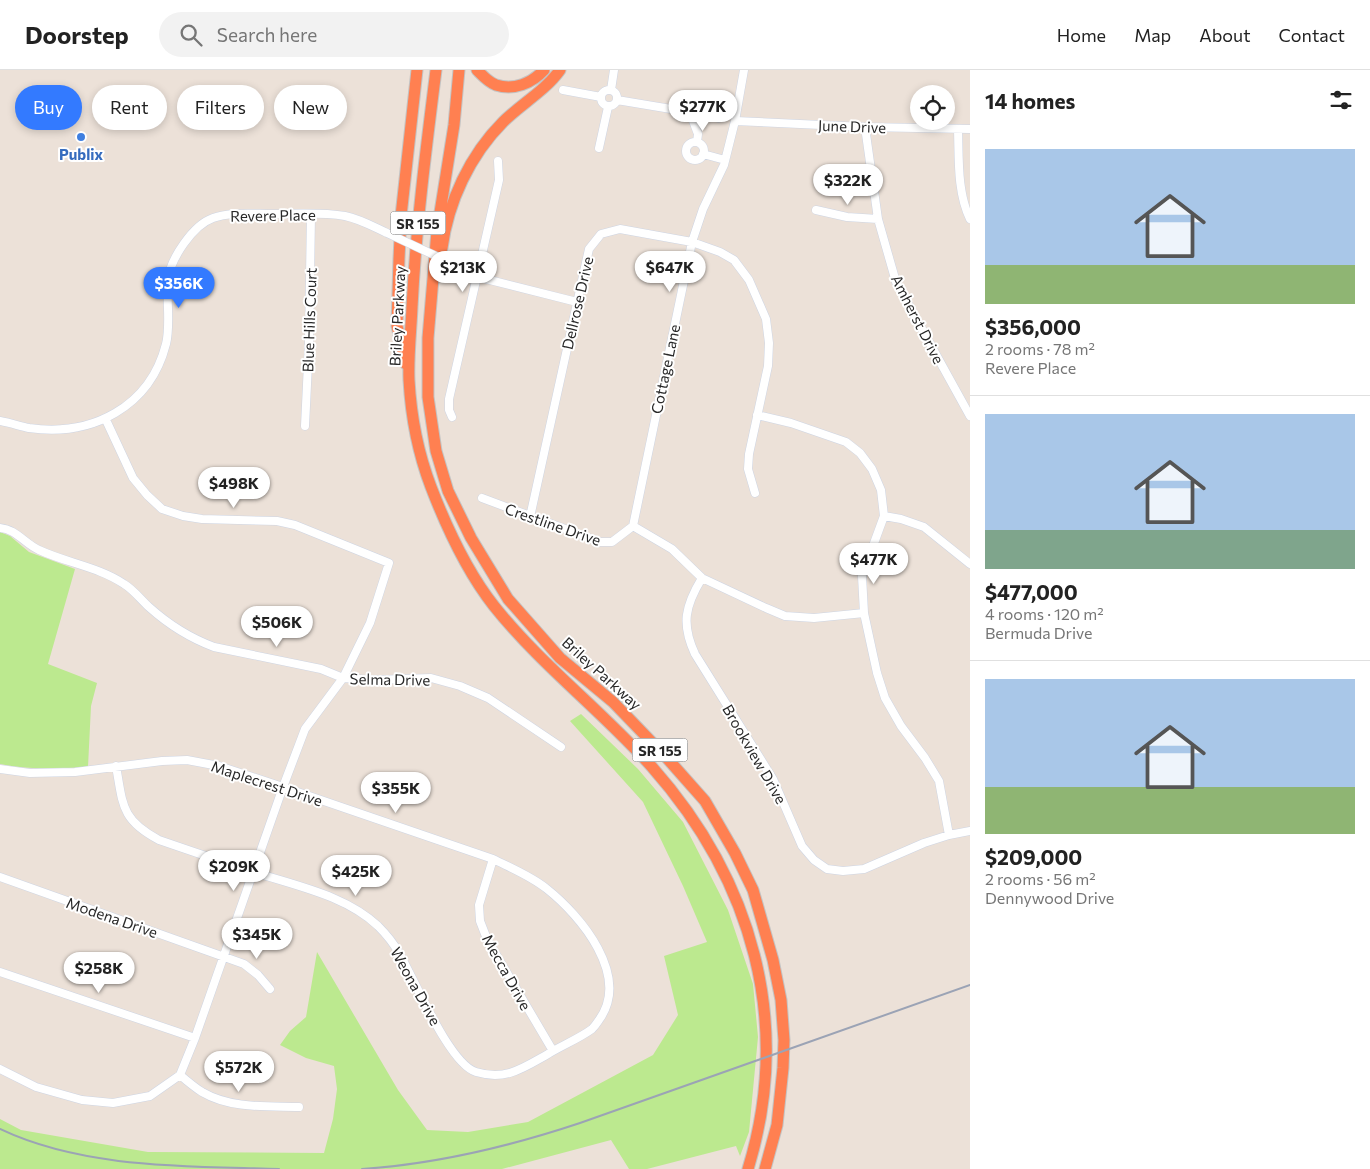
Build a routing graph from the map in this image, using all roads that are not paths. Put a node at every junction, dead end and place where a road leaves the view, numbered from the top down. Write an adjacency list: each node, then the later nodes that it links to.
1 (417, 70): 33 (highway)
2 (436, 70): 33 (highway, Briley Parkway / SR 155)
3 (459, 70): 32 (highway, Briley Parkway / SR 155)
4 (477, 70): 5 (highway)
5 (544, 70)
6 (560, 70): 32 (highway)
7 (614, 70): 10 (street)
8 (744, 70): 16 (street, Cottage Lane)
9 (563, 90): 11 (street)
10 (611, 90): 11 (street); 12 (street)
11 (601, 97): 13 (street)
12 (617, 100): 13 (street); 14 (street)
13 (608, 106): 21 (street)
14 (692, 118): 15 (street); 20 (street)
15 (719, 118)
16 (735, 120): 17 (street, June Drive); 23 (street, Cottage Lane)
17 (865, 128): 18 (street, June Drive); 27 (street, Amherst Drive)
18 (958, 129): 19 (street, June Drive); 28 (street)
19 (970, 129)
20 (697, 142): 22 (street); 22 (street)
21 (599, 148)
22 (704, 154): 23 (street)
23 (725, 160): 29 (street, Cottage Lane)
24 (498, 162): 30 (street)
25 (816, 210): 27 (street)
26 (311, 214): 30 (street, Revere Place, bridge); 37 (street, Revere Place); 39 (street, Blue Hills Court)
27 (878, 219): 36 (street, Amherst Drive)
28 (970, 219)
29 (692, 242): 31 (street, Dellrose Drive); 34 (street, Dellrose Drive); 44 (street, Cottage Lane)
30 (478, 277): 31 (street, Revere Place); 35 (street)
31 (577, 302): 43 (street, Dellrose Drive)
32 (430, 311): 68 (highway, Briley Parkway / SR 155)
33 (409, 378): 67 (highway, Briley Parkway / SR 155)
34 (757, 415): 40 (street, Dellrose Drive); 42 (street)
35 (452, 416)
36 (970, 416)
37 (106, 420): 38 (street, Revere Place); 49 (street)
38 (0, 421)
39 (305, 426)
40 (754, 493)
41 (482, 498): 43 (street, Crestline Drive)
42 (884, 516): 46 (street); 48 (street)
43 (530, 517): 44 (street, Crestline Drive)
44 (633, 526): 47 (street)
45 (0, 528): 49 (street, Selma Drive)
46 (970, 564)
47 (702, 578): 48 (street); 55 (street, Brookview Drive)
48 (864, 613): 55 (street)
49 (343, 678): 50 (street, Selma Drive); 53 (street)
50 (561, 747)
51 (116, 766): 52 (street, Maplecrest Drive); 53 (street, Maplecrest Drive); 57 (street, Weona Drive)
52 (0, 769)
53 (283, 787): 56 (street, Maplecrest Drive); 57 (street)
54 (970, 832): 55 (street, Brookview Drive)
55 (949, 835)
56 (493, 859): 63 (street, Mecca Drive); 63 (street, Maplecrest Drive)
57 (253, 872): 59 (street); 63 (street, Weona Drive)
58 (0, 878): 59 (street, Modena Drive)
59 (224, 956): 61 (street, Modena Drive); 62 (street)
60 (0, 972): 62 (street)
61 (270, 989)
62 (195, 1038): 65 (street)
63 (553, 1051)
64 (0, 1069): 65 (street)
65 (180, 1075): 66 (street)
66 (299, 1107)
67 (748, 1169)
68 (765, 1169)

